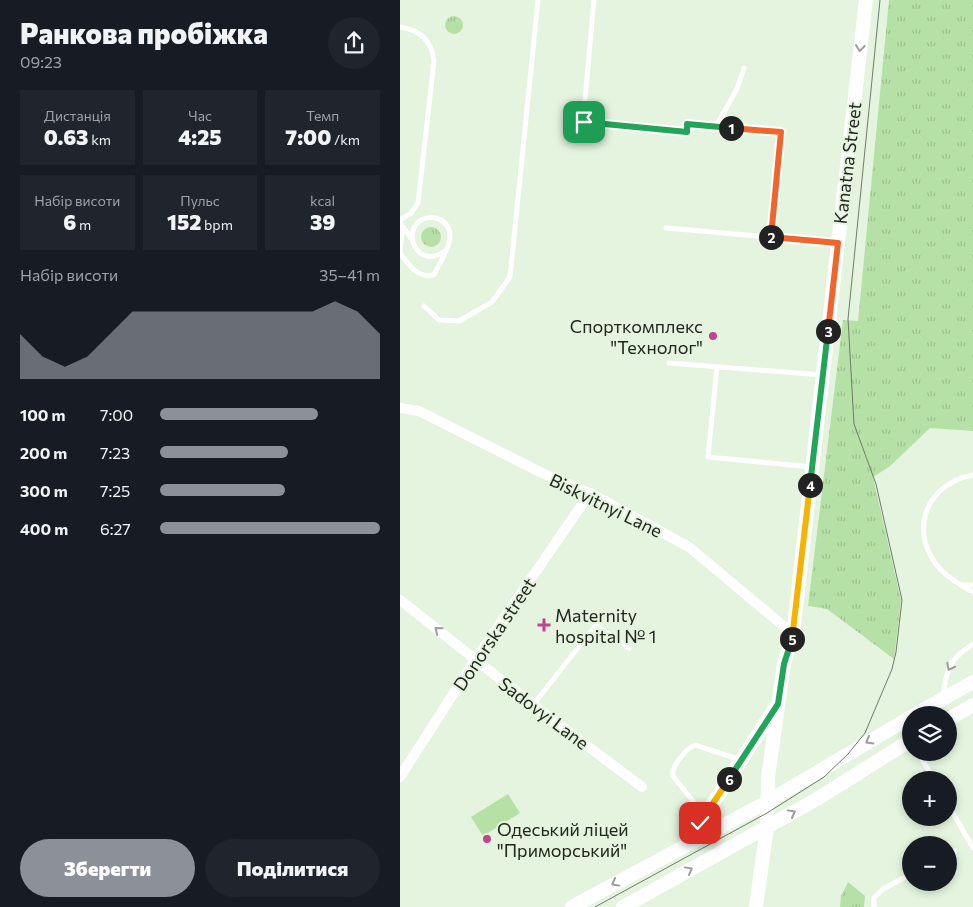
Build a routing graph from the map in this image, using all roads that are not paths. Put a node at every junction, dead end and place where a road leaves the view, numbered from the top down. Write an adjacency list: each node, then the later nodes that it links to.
1 (538, 0): 14 (lane)
2 (594, 0): 6 (lane)
3 (866, 0): 11 (main road, Kanatna Street, one-way to 11)
4 (400, 27): 7 (lane)
5 (744, 68): 6 (lane)
6 (716, 126): 9 (lane)
7 (401, 223): 10 (lane); 13 (lane)
8 (666, 228): 9 (lane)
9 (771, 237): 11 (lane)
10 (411, 238): 12 (lane); 12 (lane)
11 (838, 243): 17 (main road, Kanatna Street)
12 (445, 251): 13 (lane)
13 (400, 252)
14 (424, 306)
15 (669, 363): 16 (lane)
16 (717, 367): 17 (lane); 19 (lane)
17 (823, 375): 19 (main road, Kanatna Street)
18 (400, 408): 21 (street, Biskvitnyi Lane)
19 (812, 467): 26 (main road, Kanatna Street)
20 (973, 476): 22 (lane)
21 (590, 493): 26 (street, Biskvitnyi Lane); 29 (street, Donorska street)
22 (960, 585): 23 (lane); 24 (lane)
23 (973, 585)
24 (973, 592)
25 (400, 600): 29 (street, Sadovyi Lane, one-way to 25)
26 (793, 634): 32 (main road, Kanatna Street)
27 (973, 644): 31 (lane, one-way to 31)
28 (629, 648): 33 (lane)
29 (475, 660): 33 (street, Sadovyi Lane); 40 (street, Donorska street)
30 (973, 682): 31 (main road)
31 (942, 699): 35 (main road)
32 (778, 704): 39 (main road); 42 (main road, Kanatna Street)
33 (533, 705): 41 (street, Sadovyi Lane)
34 (973, 705): 36 (main road)
35 (930, 706)
36 (957, 714)
37 (902, 722): 42 (main road, one-way to 42)
38 (902, 746): 45 (main road, one-way to 38)
39 (742, 760): 43 (main road); 43 (lane)
40 (400, 777)
41 (642, 787)
42 (767, 802): 45 (main road, Kanatna Street); 46 (main road)
43 (705, 816): 46 (main road)
44 (957, 820): 47 (lane)
45 (767, 827): 50 (main road, one-way to 45); 51 (main road, Kanatna Street)
46 (686, 844): 49 (main road, one-way to 49)
47 (973, 848)
48 (902, 879): 52 (lane)
49 (572, 907)
50 (623, 907)
51 (756, 907)
52 (874, 907)

